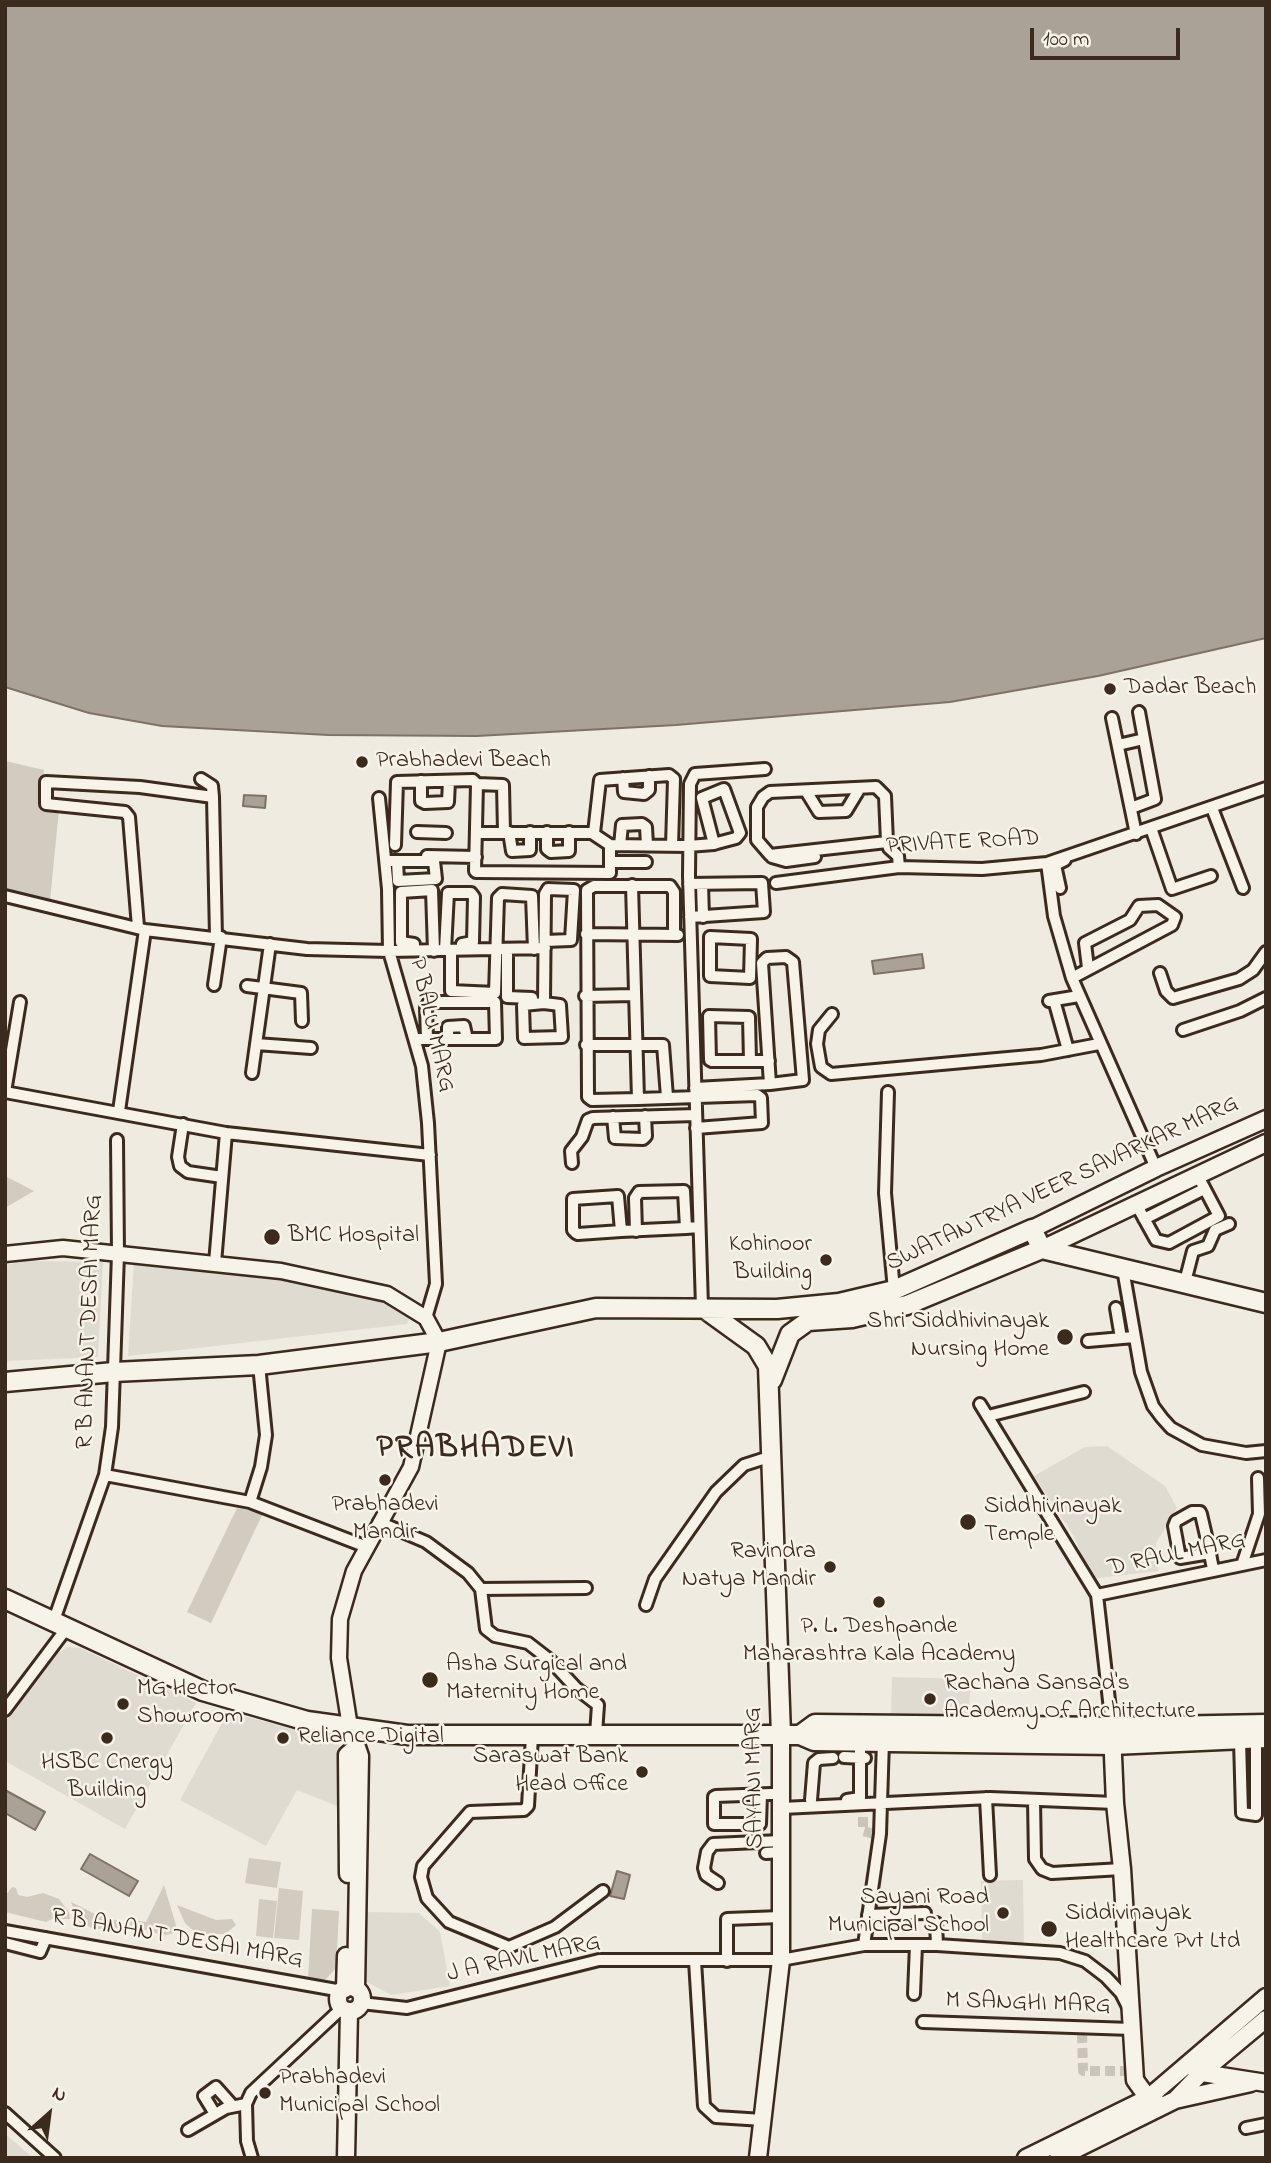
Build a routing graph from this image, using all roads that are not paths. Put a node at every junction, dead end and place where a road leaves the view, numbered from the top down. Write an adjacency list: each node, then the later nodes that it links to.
1 (1139, 712): 3 (street)
2 (1112, 718): 4 (street)
3 (1144, 739): 4 (street); 18 (street)
4 (1118, 746): 18 (street)
5 (765, 769): 36 (street)
6 (649, 776): 7 (street); 7 (street); 35 (street)
7 (623, 778): 28 (street)
8 (201, 779): 15 (street)
9 (421, 781): 10 (street); 10 (street); 31 (street)
10 (449, 781): 11 (street)
11 (477, 784): 21 (street); 22 (street)
12 (860, 788): 14 (street); 14 (street); 34 (street)
13 (1266, 788): 17 (street, PRIVATE ROAD)
14 (806, 790): 34 (street)
15 (213, 797): 56 (street); 61 (street)
16 (379, 798): 39 (street, P BALU MARG)
17 (1212, 807): 19 (street, PRIVATE ROAD); 51 (street)
18 (1131, 808): 29 (street)
19 (1151, 828): 29 (street, PRIVATE ROAD); 45 (street)
20 (417, 832): 26 (street)
21 (476, 832): 22 (street); 38 (street)
22 (507, 832): 23 (street); 23 (street)
23 (530, 832): 24 (street)
24 (547, 832): 25 (street); 25 (street)
25 (569, 832): 28 (street)
26 (432, 833): 27 (street); 37 (street)
27 (446, 833)
28 (594, 834): 32 (street)
29 (1136, 834): 40 (street, PRIVATE ROAD)
30 (714, 844): 30 (street); 36 (street)
31 (395, 845)
32 (615, 845): 33 (street); 33 (street); 41 (street)
33 (647, 845): 35 (street)
34 (888, 845): 44 (street)
35 (672, 846): 36 (street)
36 (688, 846): 46 (street)
37 (433, 856): 38 (street); 39 (street)
38 (476, 857): 41 (street)
39 (390, 859): 66 (street, P BALU MARG)
40 (1065, 861): 43 (street, PRIVATE ROAD); 52 (street)
41 (610, 862): 42 (street)
42 (646, 862)
43 (1047, 863): 44 (street, PRIVATE ROAD); 52 (street)
44 (899, 867): 47 (street, PRIVATE ROAD)
45 (1211, 876)
46 (689, 880): 48 (street); 54 (street)
47 (776, 883)
48 (702, 884): 55 (street); 55 (street)
49 (632, 885): 57 (street); 58 (street); 59 (street)
50 (1073, 888): 52 (street)
51 (1243, 888)
52 (1056, 890): 72 (street)
53 (5, 896): 56 (street)
54 (690, 917): 55 (street); 60 (street)
55 (703, 917)
56 (141, 929): 61 (street); 102 (street)
57 (586, 934): 58 (street); 77 (street)
58 (632, 935): 59 (street); 76 (street)
59 (674, 935): 60 (street)
60 (691, 935): 68 (street)
61 (219, 937): 62 (street); 73 (street)
62 (270, 944): 66 (street); 75 (street)
63 (540, 945): 63 (street); 64 (street); 64 (street); 80 (street)
64 (501, 947): 65 (street); 65 (street); 80 (street)
65 (442, 948): 65 (street); 65 (street); 66 (street)
66 (389, 951): 85 (street, P BALU MARG)
67 (1266, 952): 71 (street)
68 (691, 956): 69 (street); 99 (street)
69 (708, 956): 69 (street)
70 (1088, 968): 70 (street); 72 (street)
71 (1160, 973)
72 (1072, 978): 78 (street)
73 (214, 985)
74 (247, 986): 75 (street)
75 (264, 988): 83 (street); 87 (street)
76 (634, 995): 77 (street); 88 (street)
77 (586, 996): 90 (street)
78 (1079, 996): 89 (street); 92 (street)
79 (1266, 998): 84 (street)
80 (544, 1001): 80 (street)
81 (20, 1002): 97 (street)
82 (832, 1014): 92 (street)
83 (302, 1021)
84 (1184, 1030)
85 (415, 1039): 86 (street); 114 (street, P BALU MARG)
86 (427, 1039): 86 (street)
87 (256, 1044): 91 (street); 95 (street)
88 (636, 1044): 90 (street); 100 (street); 101 (street)
89 (1099, 1044): 92 (street); 116 (street)
90 (586, 1045): 101 (street)
91 (311, 1048)
92 (1068, 1051)
93 (750, 1061): 93 (street); 94 (street)
94 (769, 1061): 96 (street); 96 (street)
95 (252, 1073)
96 (770, 1084): 99 (street)
97 (5, 1092): 102 (street)
98 (888, 1092): 134 (street)
99 (695, 1093): 100 (street); 103 (street); 109 (street)
100 (667, 1097): 101 (street)
101 (638, 1099)
102 (119, 1111): 108 (street)
103 (696, 1115): 105 (street); 109 (street)
104 (645, 1116): 105 (street); 106 (street); 106 (street)
105 (674, 1116): 110 (street)
106 (613, 1117): 115 (street)
107 (1266, 1119): 116 (main road, SWATANTRYA VEER SAVARKAR MARG)
108 (181, 1124): 111 (street); 117 (street); 118 (street)
109 (696, 1128): 123 (street)
110 (675, 1130)
111 (226, 1133): 114 (street); 118 (street)
112 (117, 1140): 130 (street, R B ANANT DESAI MARG)
113 (1266, 1143): 119 (main road, SWATANTRYA VEER SAVARKAR MARG)
114 (430, 1156): 138 (street, P BALU MARG)
115 (572, 1163)
116 (1156, 1168): 125 (main road, SWATANTRYA VEER SAVARKAR MARG)
117 (173, 1172)
118 (222, 1177): 131 (street)
119 (1201, 1182): 120 (main road, SWATANTRYA VEER SAVARKAR MARG); 121 (street); 122 (street)
120 (1136, 1204): 121 (street); 128 (main road, SWATANTRYA VEER SAVARKAR MARG)
121 (1144, 1219): 122 (street)
122 (1224, 1222): 133 (street)
123 (699, 1227): 124 (street); 136 (street)
124 (686, 1228): 127 (street); 127 (street)
125 (1032, 1229): 128 (main road); 134 (main road, SWATANTRYA VEER SAVARKAR MARG)
126 (621, 1231): 126 (street); 127 (street)
127 (636, 1231)
128 (1042, 1249): 132 (main road); 147 (main road, SWATANTRYA VEER SAVARKAR MARG)
129 (5, 1254): 130 (street)
130 (118, 1254): 131 (street); 144 (street, R B ANANT DESAI MARG)
131 (215, 1263): 138 (street)
132 (1123, 1269): 133 (main road); 139 (street)
133 (1185, 1282): 135 (main road)
134 (894, 1290): 136 (main road, SWATANTRYA VEER SAVARKAR MARG)
135 (1266, 1303)
136 (702, 1307): 142 (main road, SWATANTRYA VEER SAVARKAR MARG); 147 (main road, SAYANI MARG)
137 (1116, 1308): 140 (street)
138 (426, 1318): 142 (street)
139 (1134, 1337): 140 (street); 150 (street)
140 (1121, 1338): 141 (street)
141 (1088, 1341)
142 (439, 1342): 143 (main road, SWATANTRYA VEER SAVARKAR MARG); 155 (street)
143 (259, 1365): 144 (main road, SWATANTRYA VEER SAVARKAR MARG); 154 (street)
144 (114, 1372): 145 (main road, SWATANTRYA VEER SAVARKAR MARG); 152 (street, R B ANANT DESAI MARG)
145 (5, 1382)
146 (1084, 1392): 149 (street)
147 (767, 1397): 151 (main road, SAYANI MARG)
148 (980, 1404): 149 (street)
149 (988, 1416): 163 (street)
150 (1266, 1451)
151 (769, 1457): 165 (street); 172 (main road, SAYANI MARG)
152 (105, 1475): 154 (street); 166 (street, R B ANANT DESAI MARG)
153 (1258, 1478): 159 (street)
154 (250, 1502): 156 (street)
155 (379, 1522): 156 (street); 162 (street)
156 (367, 1547): 170 (street)
157 (1210, 1553): 157 (street); 160 (street)
158 (1266, 1560): 159 (street, D RAUL MARG)
159 (1243, 1562): 160 (street, D RAUL MARG)
160 (1213, 1569): 163 (street, D RAUL MARG)
161 (586, 1588): 162 (street)
162 (481, 1589): 171 (street)
163 (1097, 1595): 176 (street)
164 (5, 1599): 166 (main road)
165 (646, 1605)
166 (59, 1626): 168 (street, R B ANANT DESAI MARG); 170 (main road)
167 (5, 1690): 168 (street)
168 (17, 1697): 169 (street, R B ANANT DESAI MARG)
169 (5, 1710)
170 (350, 1727): 175 (main road); 206 (main road)
171 (596, 1734): 172 (main road); 175 (main road)
172 (781, 1735): 173 (main road); 180 (main road, SAYANI MARG)
173 (800, 1735): 176 (main road); 177 (main road)
174 (1257, 1735): 174 (street); 176 (main road); 176 (main road)
175 (533, 1736): 190 (street)
176 (1113, 1736): 177 (main road); 183 (main road)
177 (867, 1750): 181 (street); 181 (street); 184 (street)
178 (761, 1795): 178 (street); 180 (street)
179 (1034, 1800): 182 (street); 183 (street); 187 (street)
180 (782, 1801): 181 (street); 184 (street); 186 (main road, SAYANI MARG)
181 (811, 1801)
182 (986, 1802): 184 (street); 188 (street)
183 (1115, 1803): 187 (main road)
184 (882, 1805): 191 (street)
185 (705, 1830): 186 (street)
186 (777, 1844): 189 (street); 193 (main road, SAYANI MARG)
187 (1122, 1869): 209 (main road)
188 (990, 1875)
189 (718, 1883)
190 (603, 1891)
191 (875, 1911): 192 (street); 198 (street)
192 (925, 1913)
193 (781, 1917): 201 (main road, SAYANI MARG); 203 (street)
194 (936, 1923): 200 (street)
195 (5, 1931): 196 (street, R B ANANT DESAI MARG)
196 (46, 1938): 197 (street); 206 (street, R B ANANT DESAI MARG)
197 (5, 1943)
198 (864, 1945): 199 (street, J A RAVIL MARG); 201 (street, J A RAVIL MARG)
199 (916, 1945): 200 (street, J A RAVIL MARG); 204 (street)
200 (937, 1945): 209 (street, J A RAVIL MARG)
201 (781, 1960): 203 (street, J A RAVIL MARG); 221 (main road, SAYANI MARG)
202 (695, 1961): 203 (street, J A RAVIL MARG); 206 (street, J A RAVIL MARG); 221 (street)
203 (727, 1961)
204 (914, 1994)
205 (1266, 1997): 212 (main road)
206 (349, 1998): 217 (street); 228 (main road)
207 (1266, 2020): 210 (main road)
208 (923, 2022): 209 (street, M SANGHI MARG)
209 (1132, 2023): 211 (main road)
210 (1238, 2043): 213 (main road); 214 (main road)
211 (1131, 2070): 215 (main road); 216 (main road)
212 (1181, 2070): 213 (main road); 215 (main road)
213 (1201, 2073): 214 (main road); 216 (main road)
214 (1260, 2082): 216 (main road)
215 (1161, 2087): 216 (main road)
216 (1161, 2101): 225 (main road); 230 (main road)
217 (246, 2104): 218 (street); 227 (street)
218 (232, 2105): 220 (street); 220 (street)
219 (5, 2113): 226 (street)
220 (215, 2114): 224 (street)
221 (762, 2120): 229 (main road, SAYANI MARG)
222 (1266, 2124): 223 (street)
223 (1246, 2128)
224 (188, 2130)
225 (1088, 2141): 231 (main road); 232 (street)
226 (55, 2158)
227 (252, 2158)
228 (346, 2158)
229 (758, 2158)
230 (1026, 2158)
231 (1058, 2158)
232 (1084, 2158)

